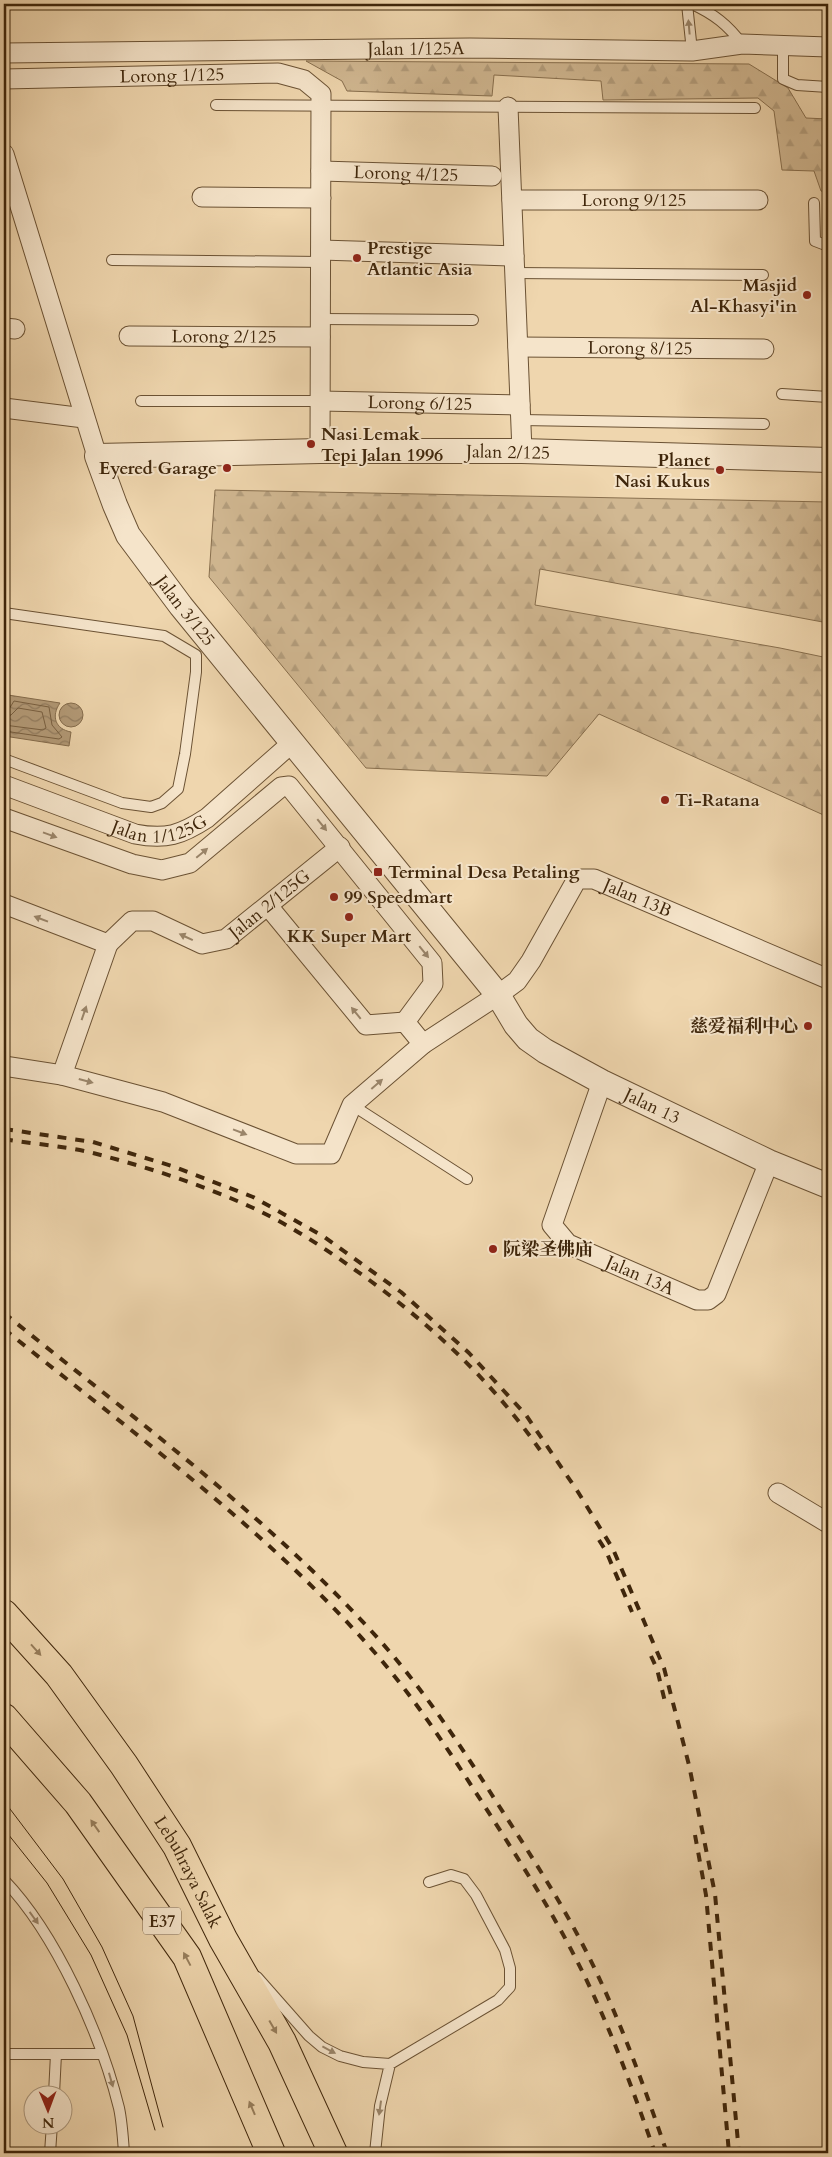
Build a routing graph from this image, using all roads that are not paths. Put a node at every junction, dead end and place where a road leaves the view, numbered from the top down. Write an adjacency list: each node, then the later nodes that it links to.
1 (687, 4): 6 (lane, one-way to 1)
2 (692, 4): 3 (lane)
3 (742, 44): 4 (street, Jalan 1/125A); 6 (street, Jalan 1/125A)
4 (783, 46): 5 (street, Jalan 1/125A); 9 (lane)
5 (828, 47)
6 (692, 51): 7 (street, Jalan 1/125A)
7 (4, 53)
8 (4, 79): 11 (street, Lorong 1/125)
9 (828, 87)
10 (216, 105): 11 (lane)
11 (322, 105): 12 (lane); 15 (street)
12 (508, 107): 13 (lane); 19 (street)
13 (755, 108)
14 (4, 154): 38 (street, Jalan 3/125)
15 (321, 171): 16 (street, Lorong 4/125); 18 (street)
16 (492, 176)
17 (202, 197): 18 (street)
18 (321, 198): 23 (street)
19 (512, 200): 20 (street, Lorong 9/125); 25 (street)
20 (758, 200)
21 (814, 203): 22 (lane)
22 (828, 246)
23 (321, 256): 24 (lane); 25 (street); 28 (street)
24 (112, 260)
25 (514, 264): 26 (lane); 30 (street)
26 (763, 275)
27 (473, 320): 28 (lane)
28 (320, 328): 29 (street, Lorong 2/125); 35 (street)
29 (129, 336)
30 (518, 347): 31 (street, Lorong 8/125); 37 (street)
31 (764, 349)
32 (782, 394): 33 (lane)
33 (828, 397)
34 (141, 401): 35 (lane)
35 (320, 401): 37 (street, Lorong 6/125); 40 (street)
36 (4, 408): 38 (street)
37 (520, 412): 39 (lane); 41 (street)
38 (84, 418): 42 (street, Jalan 3/125)
39 (764, 424)
40 (320, 450): 41 (street, Jalan 2/125); 42 (street, Jalan 2/125)
41 (522, 452): 43 (street, Jalan 2/125)
42 (97, 456): 45 (street, Jalan 3/125)
43 (828, 460)
44 (4, 613): 46 (lane)
45 (293, 742): 47 (street, Jalan 1/125G); 54 (street, Jalan 3/125)
46 (4, 759)
47 (4, 785)
48 (4, 818): 49 (street, one-way to 49)
49 (340, 848): 51 (street, Jalan 2/125G); 55 (street, one-way to 55)
50 (4, 904): 52 (street, one-way to 50)
51 (268, 906): 52 (street, Jalan 2/125G, one-way to 52); 55 (street, one-way to 51)
52 (108, 944): 58 (street, one-way to 52)
53 (828, 978): 54 (street, Jalan 13B)
54 (498, 996): 56 (street); 59 (street, Jalan 13)
55 (405, 1022): 56 (street)
56 (423, 1044): 60 (street, one-way to 56)
57 (4, 1066): 58 (street)
58 (62, 1075): 60 (street, one-way to 60)
59 (602, 1082): 61 (street, Jalan 13); 61 (street, Jalan 13A)
60 (352, 1105): 62 (lane)
61 (769, 1162): 63 (street, Jalan 13)
62 (467, 1179)
63 (828, 1186)
64 (778, 1493): 65 (street)
65 (828, 1523)
66 (4, 1614): 70 (highway, Lebuhraya Salak / E37, one-way to 70)
67 (4, 1718): 79 (highway, E37, one-way to 67)
68 (4, 1880): 73 (lane, one-way to 73)
69 (429, 1882): 74 (lane)
70 (223, 1939): 74 (lane, one-way to 74); 80 (highway, Lebuhraya Salak / E37, one-way to 80)
71 (4, 2054): 72 (lane)
72 (56, 2054): 73 (lane); 75 (lane)
73 (101, 2054): 78 (lane, one-way to 78)
74 (390, 2064): 81 (lane, one-way to 81)
75 (54, 2084)
76 (51, 2134): 77 (lane)
77 (50, 2153)
78 (124, 2153)
79 (271, 2153)
80 (333, 2153)
81 (375, 2153)

